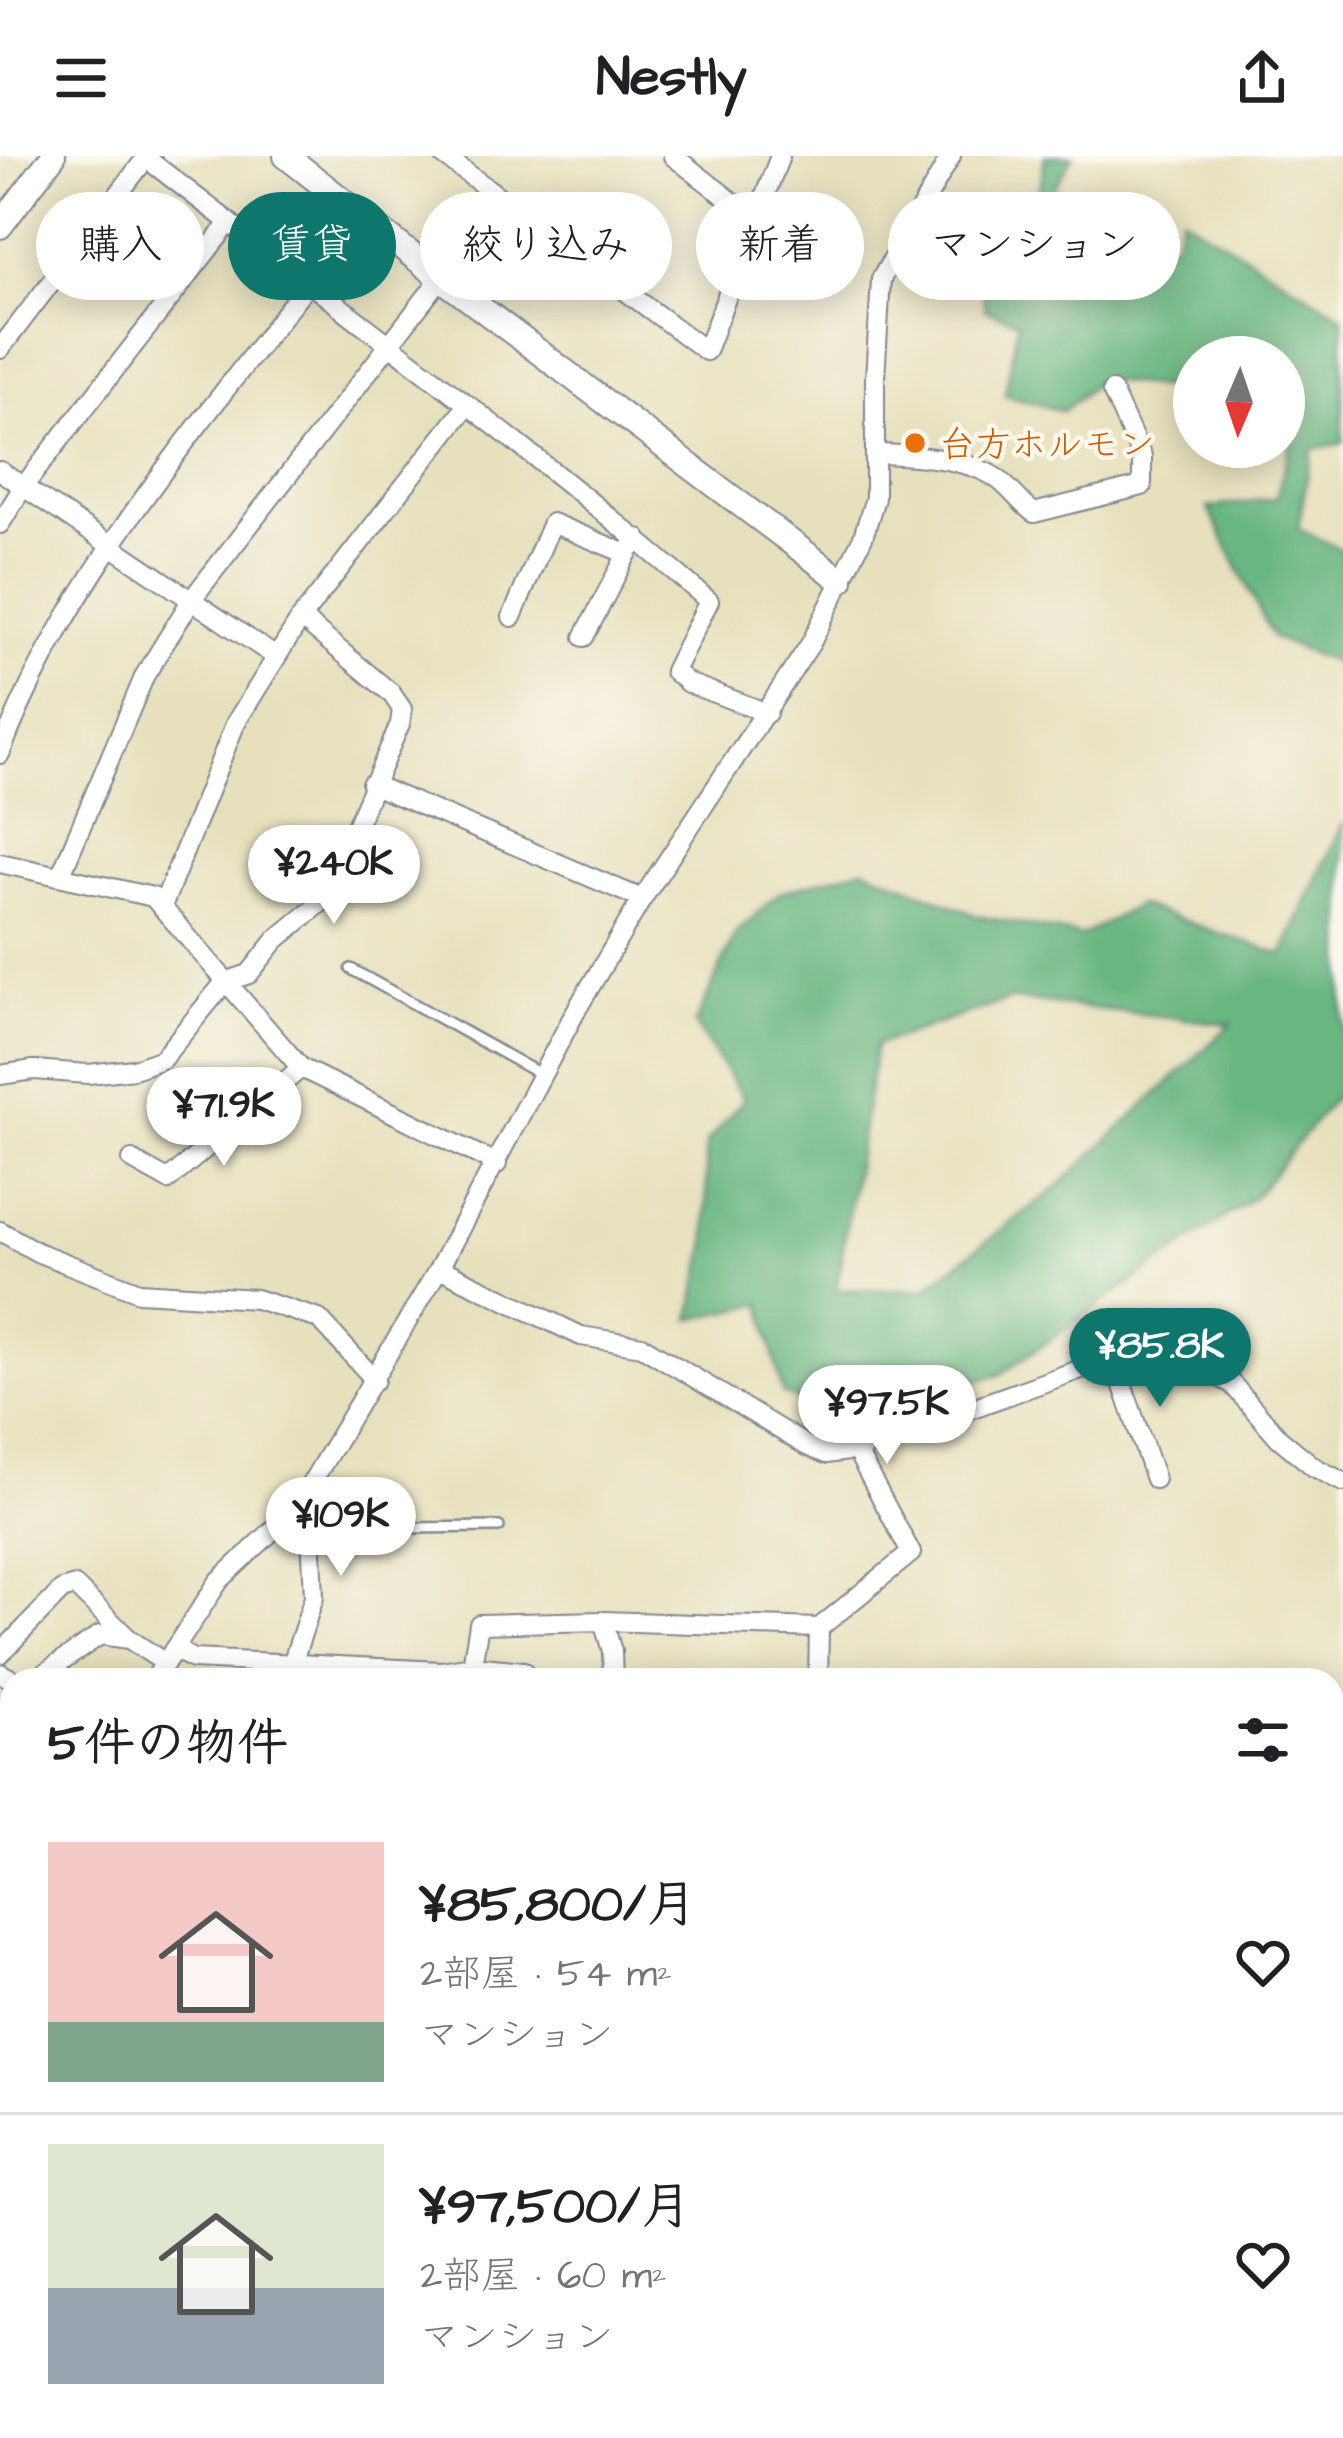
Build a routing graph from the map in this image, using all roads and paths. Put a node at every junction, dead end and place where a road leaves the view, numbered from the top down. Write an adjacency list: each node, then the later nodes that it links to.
1 (53, 156): 11 (street)
2 (445, 156): 17 (street)
3 (673, 156): 7 (street)
4 (780, 156): 8 (street)
5 (951, 156): 22 (street)
6 (303, 161): 12 (street)
7 (720, 192)
8 (766, 192)
9 (228, 223): 19 (street)
10 (228, 225): 24 (street)
11 (0, 226)
12 (420, 260)
13 (295, 300): 26 (street)
14 (332, 300): 18 (street)
15 (423, 300): 18 (street)
16 (470, 300): 28 (street)
17 (725, 300)
18 (390, 341): 21 (street); 29 (street)
19 (0, 349)
20 (1112, 391): 22 (street)
21 (466, 407): 27 (street); 31 (street)
22 (878, 454): 28 (street)
23 (0, 471): 24 (street)
24 (23, 487): 25 (street); 26 (street)
25 (0, 524)
26 (108, 544): 29 (street); 35 (street)
27 (632, 546): 30 (street); 32 (street); 34 (street)
28 (842, 580): 34 (street)
29 (192, 599): 33 (street); 38 (street)
30 (512, 616)
31 (302, 618): 33 (street); 36 (street)
32 (584, 637)
33 (276, 657): 40 (street)
34 (766, 713): 39 (street)
35 (0, 754)
36 (371, 784): 39 (street); 42 (street)
37 (0, 863): 38 (street)
38 (61, 874): 40 (street)
39 (643, 899): 44 (street)
40 (162, 907): 42 (street)
41 (351, 969): 44 (lane)
42 (225, 982): 43 (street); 45 (street)
43 (301, 1068): 46 (street); 47 (street)
44 (540, 1074): 47 (street)
45 (0, 1075)
46 (132, 1160)
47 (496, 1164): 49 (street)
48 (0, 1232): 51 (street)
49 (439, 1268): 51 (street); 52 (street)
50 (1114, 1360): 52 (street); 53 (street); 54 (street)
51 (375, 1380): 55 (street)
52 (856, 1450): 59 (street)
53 (1155, 1479)
54 (1343, 1482)
55 (309, 1487): 57 (street); 63 (street)
56 (499, 1526): 57 (lane)
57 (313, 1529): 62 (street)
58 (603, 1621): 59 (street); 64 (street); 69 (street)
59 (819, 1628): 70 (street)
60 (129, 1639): 61 (street); 63 (street); 65 (street)
61 (0, 1654)
62 (293, 1661): 63 (street); 66 (street)
63 (164, 1664)
64 (472, 1666): 67 (street); 68 (street)
65 (52, 1668)
66 (397, 1668)
67 (460, 1668)
68 (489, 1668)
69 (613, 1668)
70 (818, 1668)

